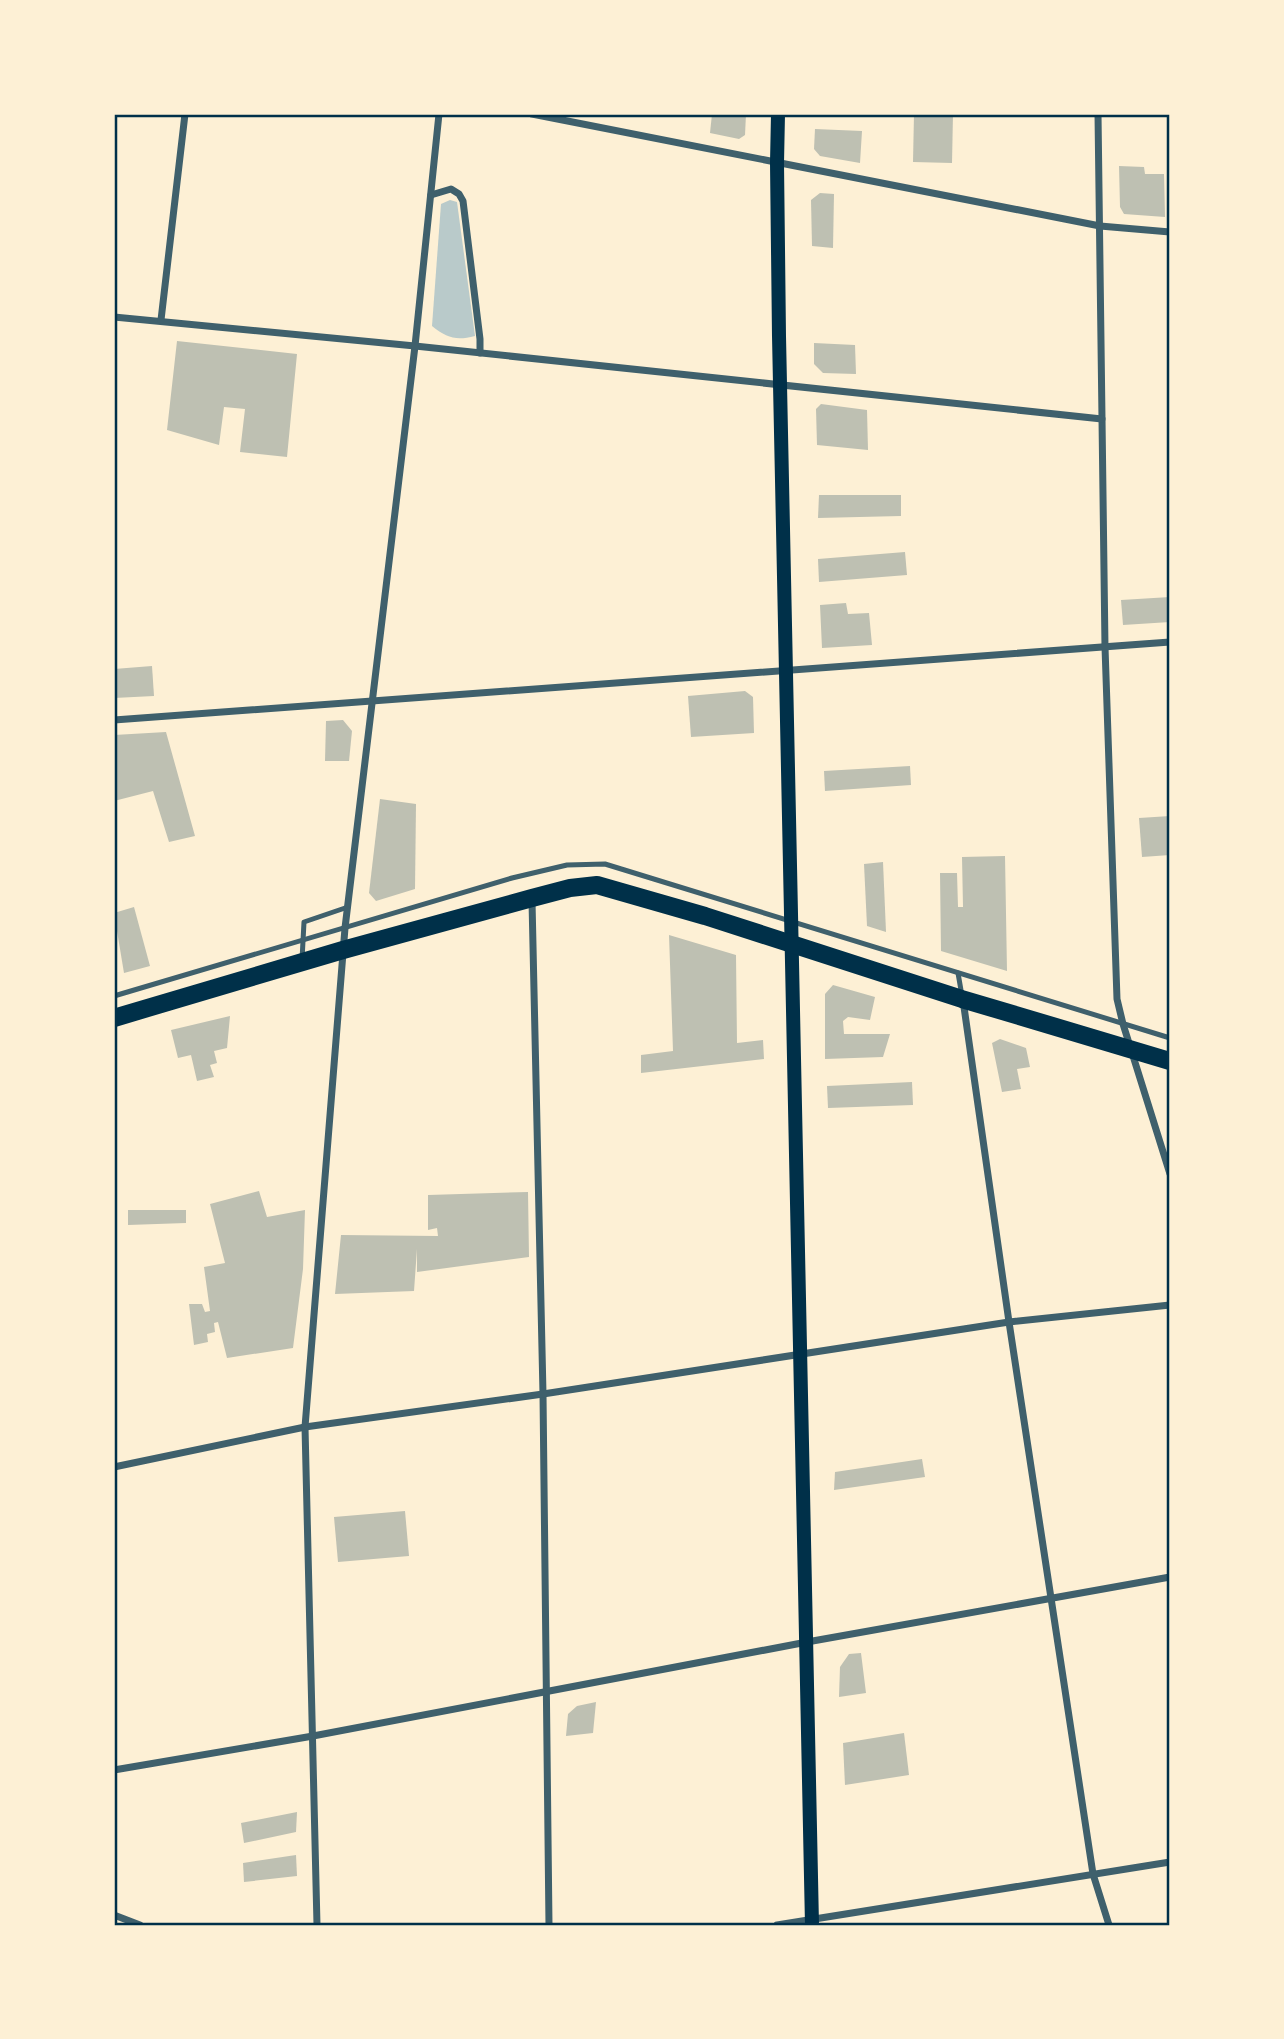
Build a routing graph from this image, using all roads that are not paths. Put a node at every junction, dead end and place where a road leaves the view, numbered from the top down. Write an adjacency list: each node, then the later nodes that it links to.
1 (185, 114): 11 (street)
2 (439, 114): 7 (street)
3 (532, 114): 6 (street)
4 (778, 114): 6 (main road)
5 (1098, 114): 8 (street)
6 (777, 163): 8 (street); 14 (main road)
7 (431, 195): 12 (street); 13 (street)
8 (1100, 226): 9 (street); 15 (street)
9 (1170, 232)
10 (114, 317): 11 (street)
11 (161, 320): 12 (street)
12 (415, 346): 13 (street); 19 (street)
13 (480, 353): 14 (street)
14 (780, 385): 15 (street); 18 (main road)
15 (1102, 419): 17 (street)
16 (1170, 642): 17 (street)
17 (1105, 647): 18 (street); 33 (street)
18 (786, 669): 19 (street); 23 (main road)
19 (371, 702): 20 (street); 22 (street)
20 (114, 720)
21 (532, 898): 26 (main road); 27 (main road); 41 (street)
22 (348, 907): 24 (street); 25 (lane)
23 (792, 921): 24 (lane); 26 (main road); 29 (lane)
24 (345, 929): 25 (lane); 27 (street)
25 (302, 941): 28 (lane); 30 (lane)
26 (792, 943): 31 (main road); 40 (main road)
27 (343, 950): 28 (main road); 42 (street)
28 (302, 962): 32 (main road)
29 (958, 974): 31 (lane); 33 (lane)
30 (114, 996)
31 (962, 999): 35 (main road); 39 (street)
32 (114, 1018)
33 (1123, 1024): 34 (lane); 35 (street)
34 (1170, 1038)
35 (1130, 1049): 36 (main road); 37 (street)
36 (1170, 1061)
37 (1170, 1174)
38 (1170, 1304): 39 (street)
39 (1009, 1322): 40 (street); 45 (street)
40 (802, 1354): 41 (street); 46 (main road)
41 (543, 1394): 42 (street); 47 (street)
42 (305, 1427): 43 (street); 48 (street)
43 (114, 1467)
44 (1170, 1577): 45 (street)
45 (1052, 1599): 46 (street); 51 (street)
46 (807, 1642): 47 (street); 53 (main road)
47 (546, 1692): 48 (street); 56 (street)
48 (313, 1735): 49 (street); 55 (street)
49 (114, 1770)
50 (1170, 1862): 51 (street)
51 (1093, 1874): 53 (street); 58 (street)
52 (114, 1915): 54 (street)
53 (812, 1922): 57 (street)
54 (140, 1925)
55 (317, 1925)
56 (549, 1925)
57 (777, 1925)
58 (1108, 1925)

